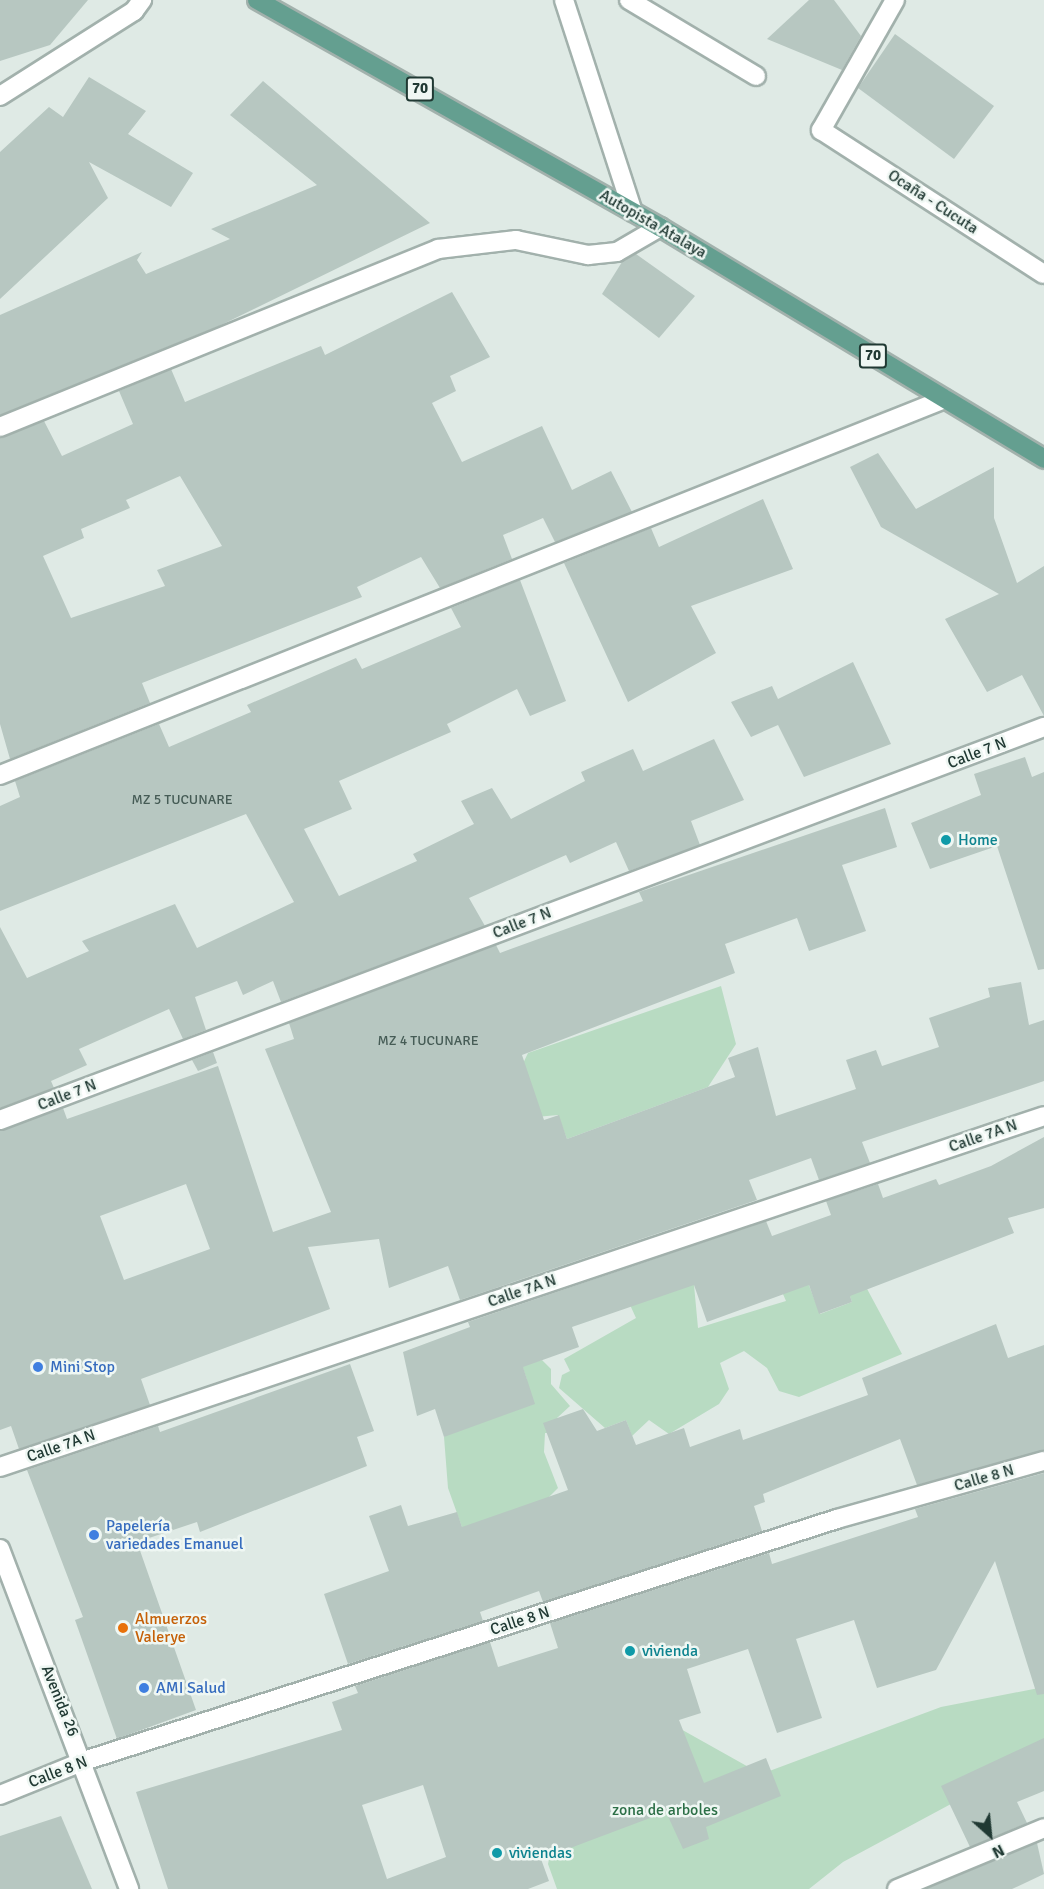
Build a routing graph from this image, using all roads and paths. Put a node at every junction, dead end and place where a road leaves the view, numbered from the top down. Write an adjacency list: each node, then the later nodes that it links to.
1 (142, 0): 7 (street)
2 (256, 0): 8 (main road, Autopista Atalaya / 70)
3 (564, 0): 8 (street)
4 (629, 0): 6 (street)
5 (895, 0): 10 (street, Ocaña - Cucuta)
6 (756, 76)
7 (0, 96)
8 (633, 212): 9 (main road, Autopista Atalaya / 70)
9 (660, 227): 11 (main road, Autopista Atalaya / 70); 12 (street)
10 (1044, 274)
11 (945, 399): 13 (main road, Autopista Atalaya / 70); 15 (street)
12 (0, 427)
13 (1044, 459)
14 (1044, 727): 17 (street, Calle 7 N)
15 (0, 775)
16 (1044, 1116): 19 (street, Calle 7A N)
17 (0, 1120)
18 (1044, 1461): 21 (street, Calle 8 N)
19 (0, 1467)
20 (0, 1550): 21 (street, Avenida 26)
21 (84, 1761): 22 (street, Calle 8 N); 24 (street, Avenida 26)
22 (0, 1795)
23 (1044, 1828): 25 (street)
24 (129, 1889)
25 (897, 1889)

